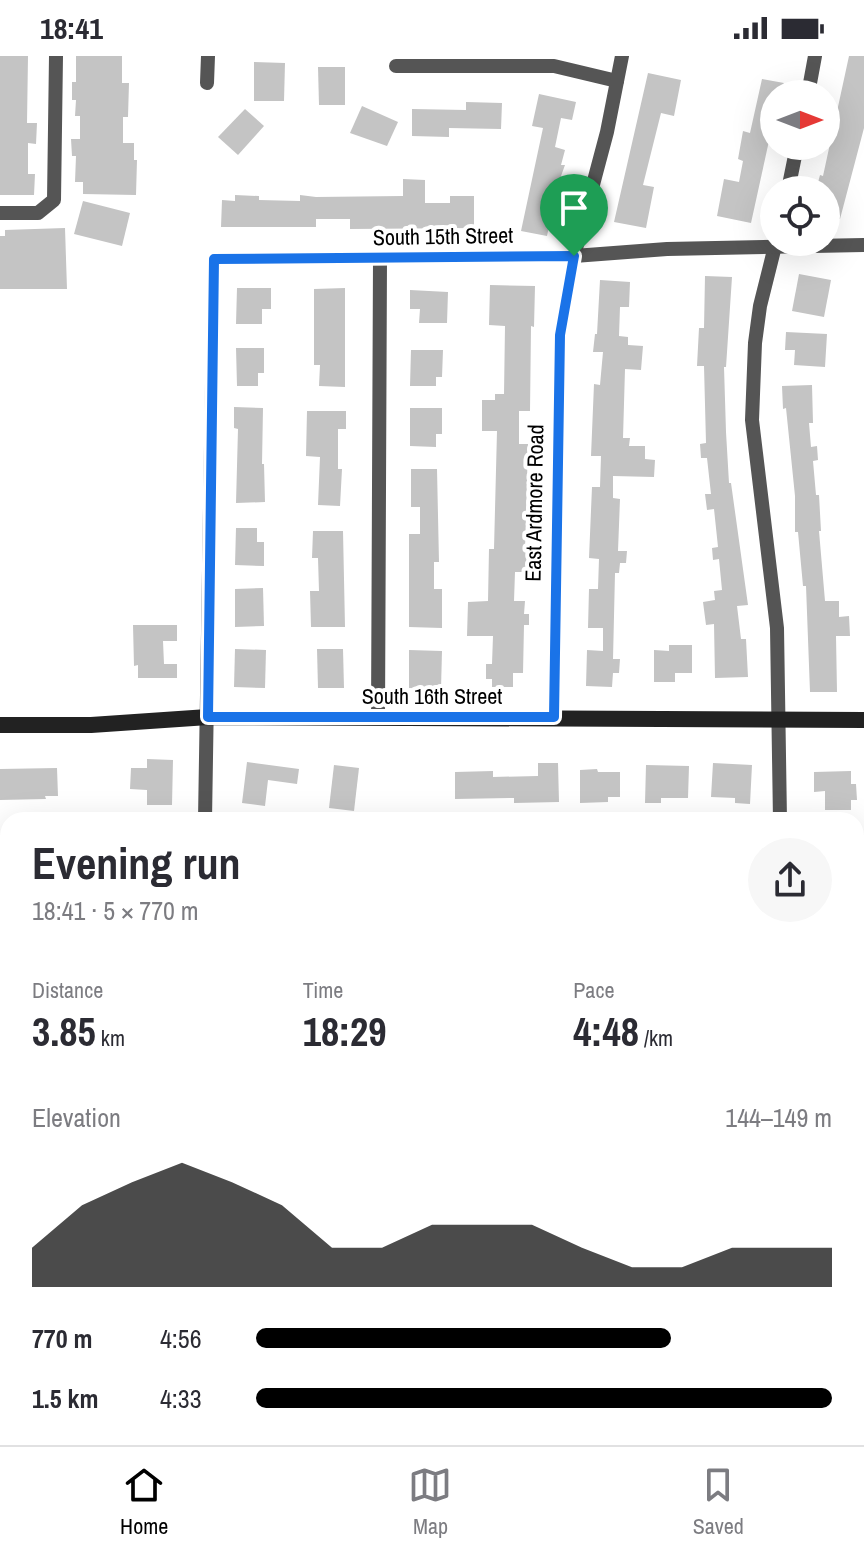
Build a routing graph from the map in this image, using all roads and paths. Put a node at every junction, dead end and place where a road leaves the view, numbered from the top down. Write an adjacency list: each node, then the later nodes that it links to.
1 (56, 56): 9 (street)
2 (208, 56): 8 (street)
3 (622, 56): 7 (street, East Ardmore Road)
4 (815, 56): 6 (street)
5 (396, 66): 7 (street)
6 (811, 80)
7 (617, 81): 13 (street, East Ardmore Road)
8 (207, 83)
9 (0, 213)
10 (760, 245): 13 (street, South 15th Street)
11 (840, 245): 12 (street, South 15th Street)
12 (864, 245)
13 (574, 256): 15 (street, South 15th Street); 17 (street, East Ardmore Road)
14 (773, 256): 19 (street)
15 (380, 259): 16 (street, South 15th Street); 18 (street)
16 (208, 717): 18 (main road, South 16th Street); 21 (main road, South 16th Street); 22 (street)
17 (554, 717): 18 (main road, South 16th Street); 19 (main road, South 16th Street)
18 (378, 718)
19 (778, 719): 20 (main road, South 16th Street); 23 (street)
20 (864, 720)
21 (0, 725)
22 (205, 812)
23 (780, 812)

